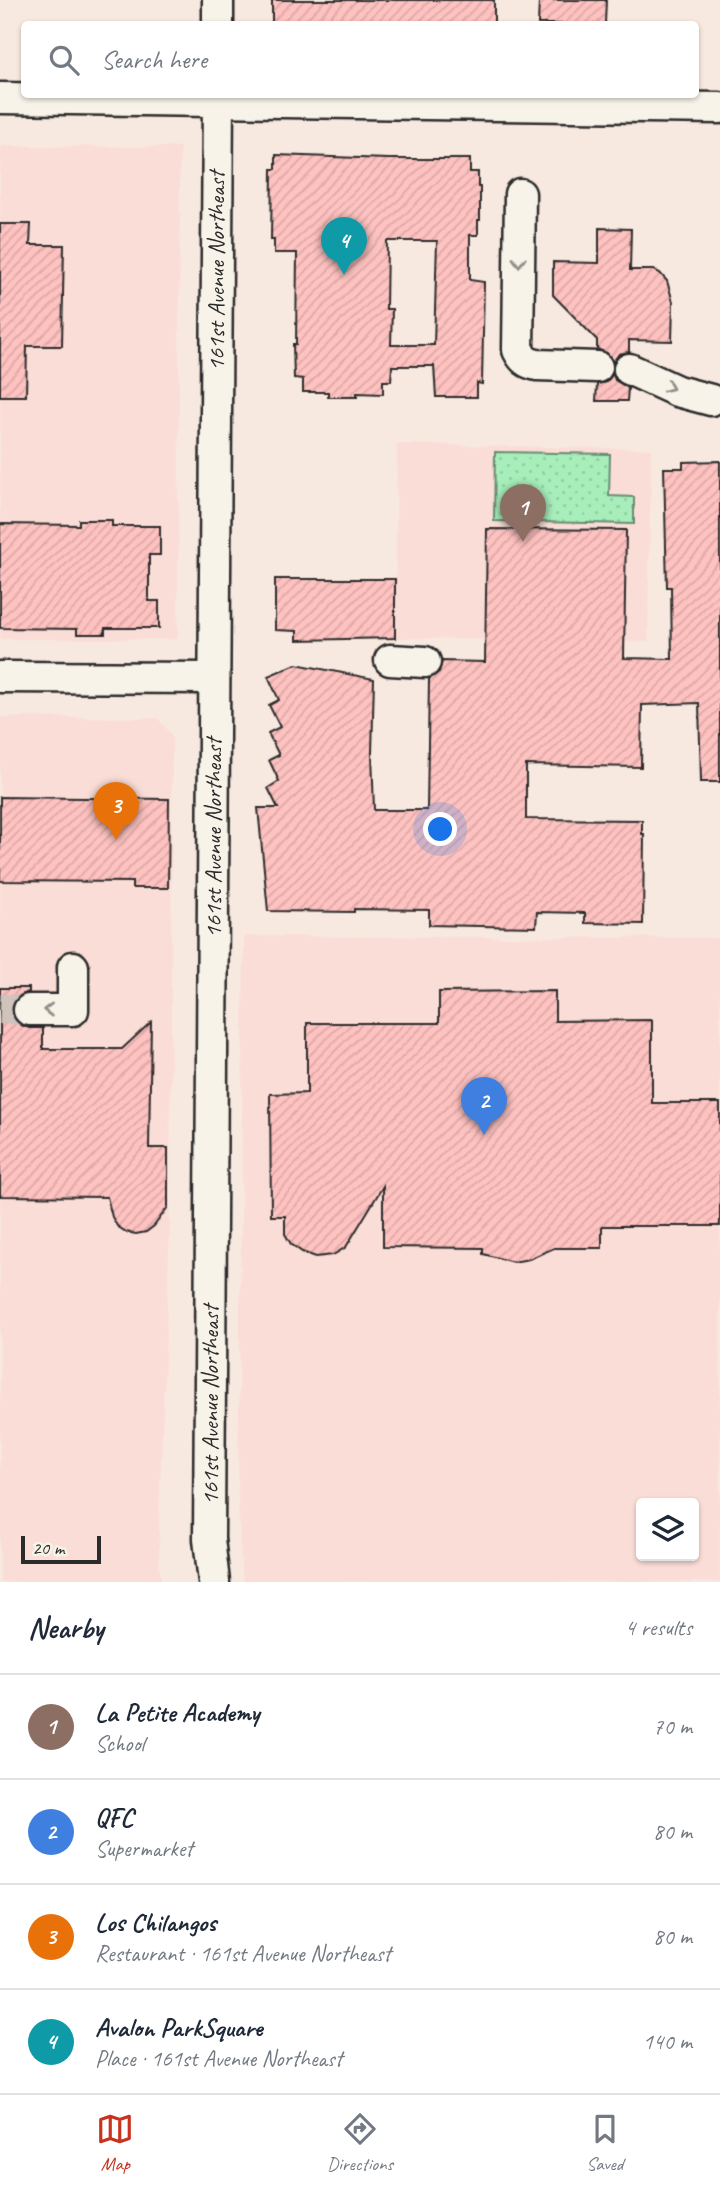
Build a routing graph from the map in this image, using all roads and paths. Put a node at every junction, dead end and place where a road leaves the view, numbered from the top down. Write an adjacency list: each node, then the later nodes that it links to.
1 (218, 0): 2 (street)
2 (218, 21)
3 (0, 98): 4 (street)
4 (21, 98)
5 (218, 98): 15 (street, 161st Avenue Northeast)
6 (264, 98): 7 (street)
7 (720, 108)
8 (520, 194): 9 (street, one-way to 9)
9 (597, 367)
10 (629, 369): 11 (street, one-way to 11)
11 (711, 400)
12 (390, 660): 13 (street)
13 (425, 662)
14 (0, 677): 15 (street)
15 (214, 678): 18 (street, 161st Avenue Northeast)
16 (73, 967): 17 (street, one-way to 17)
17 (29, 1010)
18 (214, 1582)

